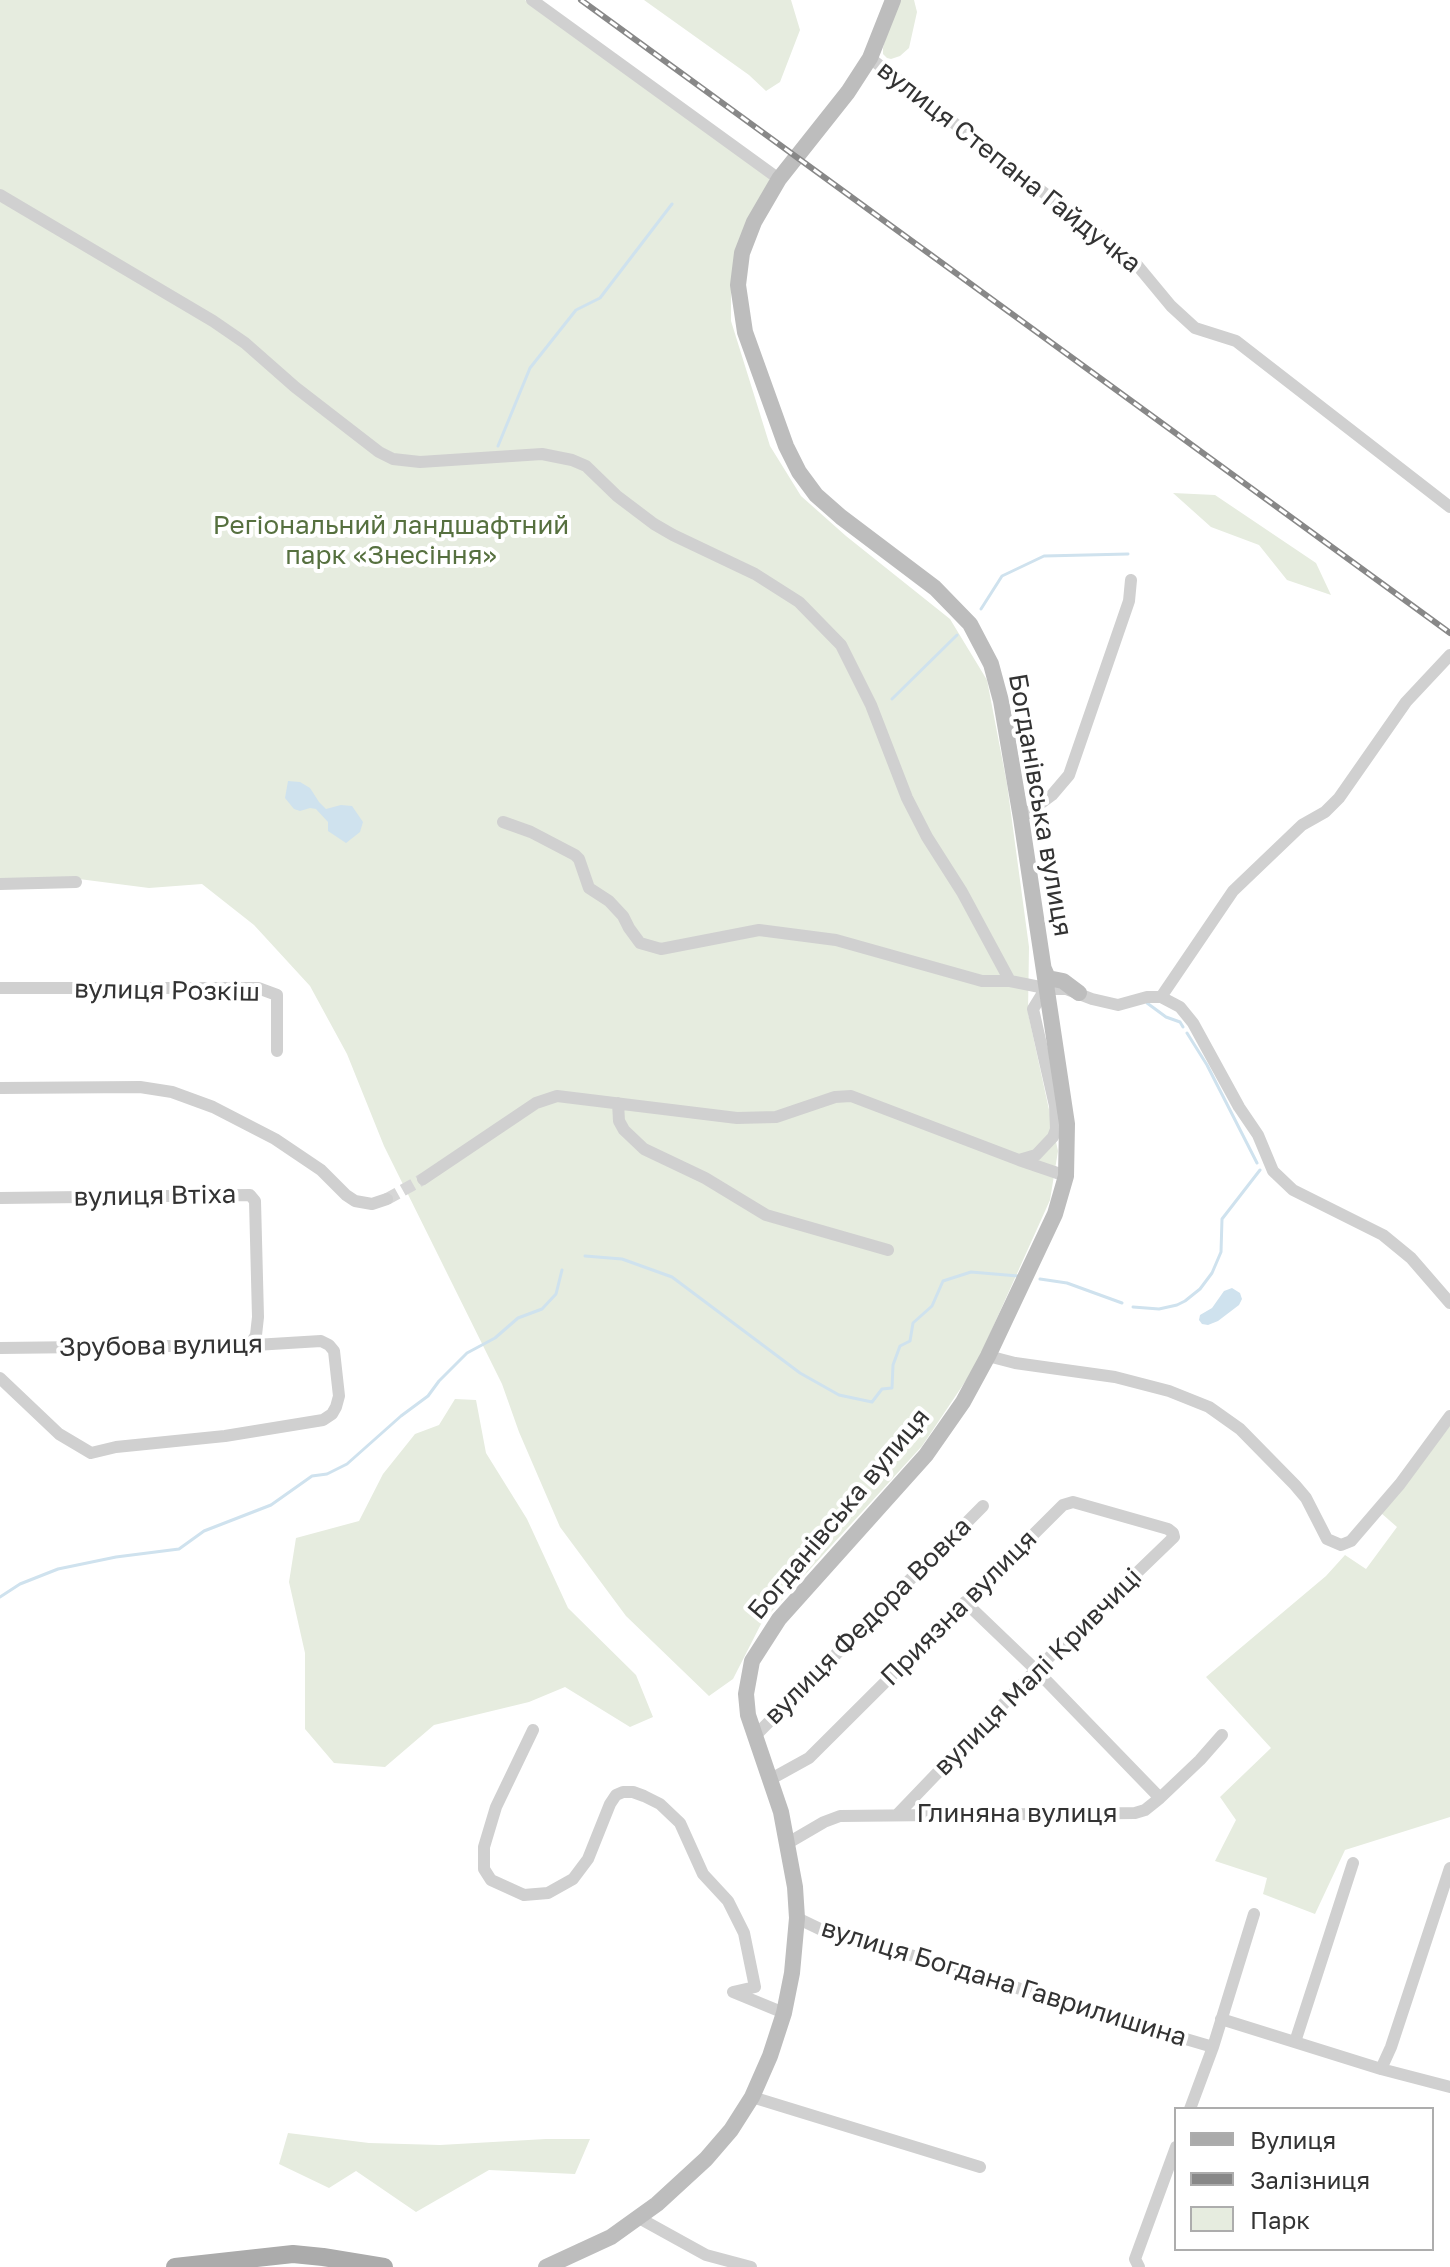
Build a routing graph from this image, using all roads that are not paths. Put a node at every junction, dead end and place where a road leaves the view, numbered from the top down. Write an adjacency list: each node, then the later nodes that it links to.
1 (532, 0): 4 (street)
2 (893, 0): 3 (main road, Богданівська вулиця)
3 (870, 58): 4 (main road, Богданівська вулиця); 6 (street, вулиця Степана Гайдучка)
4 (779, 179): 9 (main road, Богданівська вулиця)
5 (0, 195): 14 (street)
6 (1450, 507)
7 (1131, 580): 9 (street)
8 (1450, 655): 18 (street)
9 (1021, 818): 13 (main road, Богданівська вулиця)
10 (503, 822): 14 (street)
11 (76, 882): 12 (street)
12 (0, 884)
13 (1043, 967): 16 (main road, Богданівська вулиця); 17 (main road)
14 (1010, 981): 16 (street)
15 (0, 988): 20 (street, вулиця Розкіш)
16 (1046, 988): 17 (street); 19 (main road, Богданівська вулиця); 23 (street, Богданівська вулиця)
17 (1079, 993): 18 (street); 19 (main road)
18 (1161, 997): 29 (street)
19 (1051, 1017): 24 (main road, Богданівська вулиця)
20 (277, 1051)
21 (0, 1088): 27 (street)
22 (618, 1103): 23 (street); 25 (street); 28 (street)
23 (1019, 1160): 24 (street)
24 (1066, 1176): 32 (main road, Богданівська вулиця)
25 (423, 1179)
26 (0, 1198): 30 (street, вулиця Втіха)
27 (387, 1199)
28 (888, 1250)
29 (1450, 1303)
30 (246, 1345): 31 (street, Зрубова вулиця); 33 (street, Зрубова вулиця)
31 (0, 1348)
32 (988, 1356): 34 (street); 41 (main road, Богданівська вулиця)
33 (0, 1378)
34 (1450, 1416)
35 (983, 1506): 41 (street, вулиця Федора Вовка)
36 (1168, 1529): 37 (street, Приязна вулиця); 38 (street, вулиця Малі Кривчиці)
37 (965, 1602): 38 (street); 42 (street, Приязна вулиця)
38 (1036, 1670): 43 (street); 44 (street, вулиця Малі Кривчиці)
39 (533, 1730): 50 (street)
40 (1222, 1735): 43 (street, Глиняна вулиця)
41 (754, 1737): 42 (main road, Богданівська вулиця)
42 (771, 1779): 45 (main road, Богданівська вулиця)
43 (1160, 1798): 44 (street, Глиняна вулиця)
44 (897, 1815): 45 (street, Глиняна вулиця)
45 (788, 1843): 49 (main road, Богданівська вулиця)
46 (1353, 1863): 52 (street)
47 (1450, 1868): 54 (street)
48 (1254, 1914): 51 (street, вулиця Богдана Гаврилишина)
49 (797, 1918): 50 (main road, Богданівська вулиця); 53 (street, вулиця Богдана Гаврилишина)
50 (784, 2013): 56 (main road, Богданівська вулиця)
51 (1221, 2019): 52 (street); 53 (street, вулиця Богдана Гаврилишина)
52 (1295, 2042): 54 (street)
53 (1213, 2047): 57 (street, вулиця Богдана Гаврилишина)
54 (1381, 2069): 55 (street)
55 (1450, 2087)
56 (752, 2097): 59 (street); 60 (main road, Богданівська вулиця)
57 (1191, 2107)
58 (1174, 2152): 66 (street)
59 (980, 2167)
60 (639, 2218): 64 (main road, Богданівська вулиця); 65 (street)
61 (338, 2263): 62 (main road); 63 (main road)
62 (175, 2267)
63 (384, 2267)
64 (546, 2267)
65 (751, 2267)
66 (1139, 2267)

